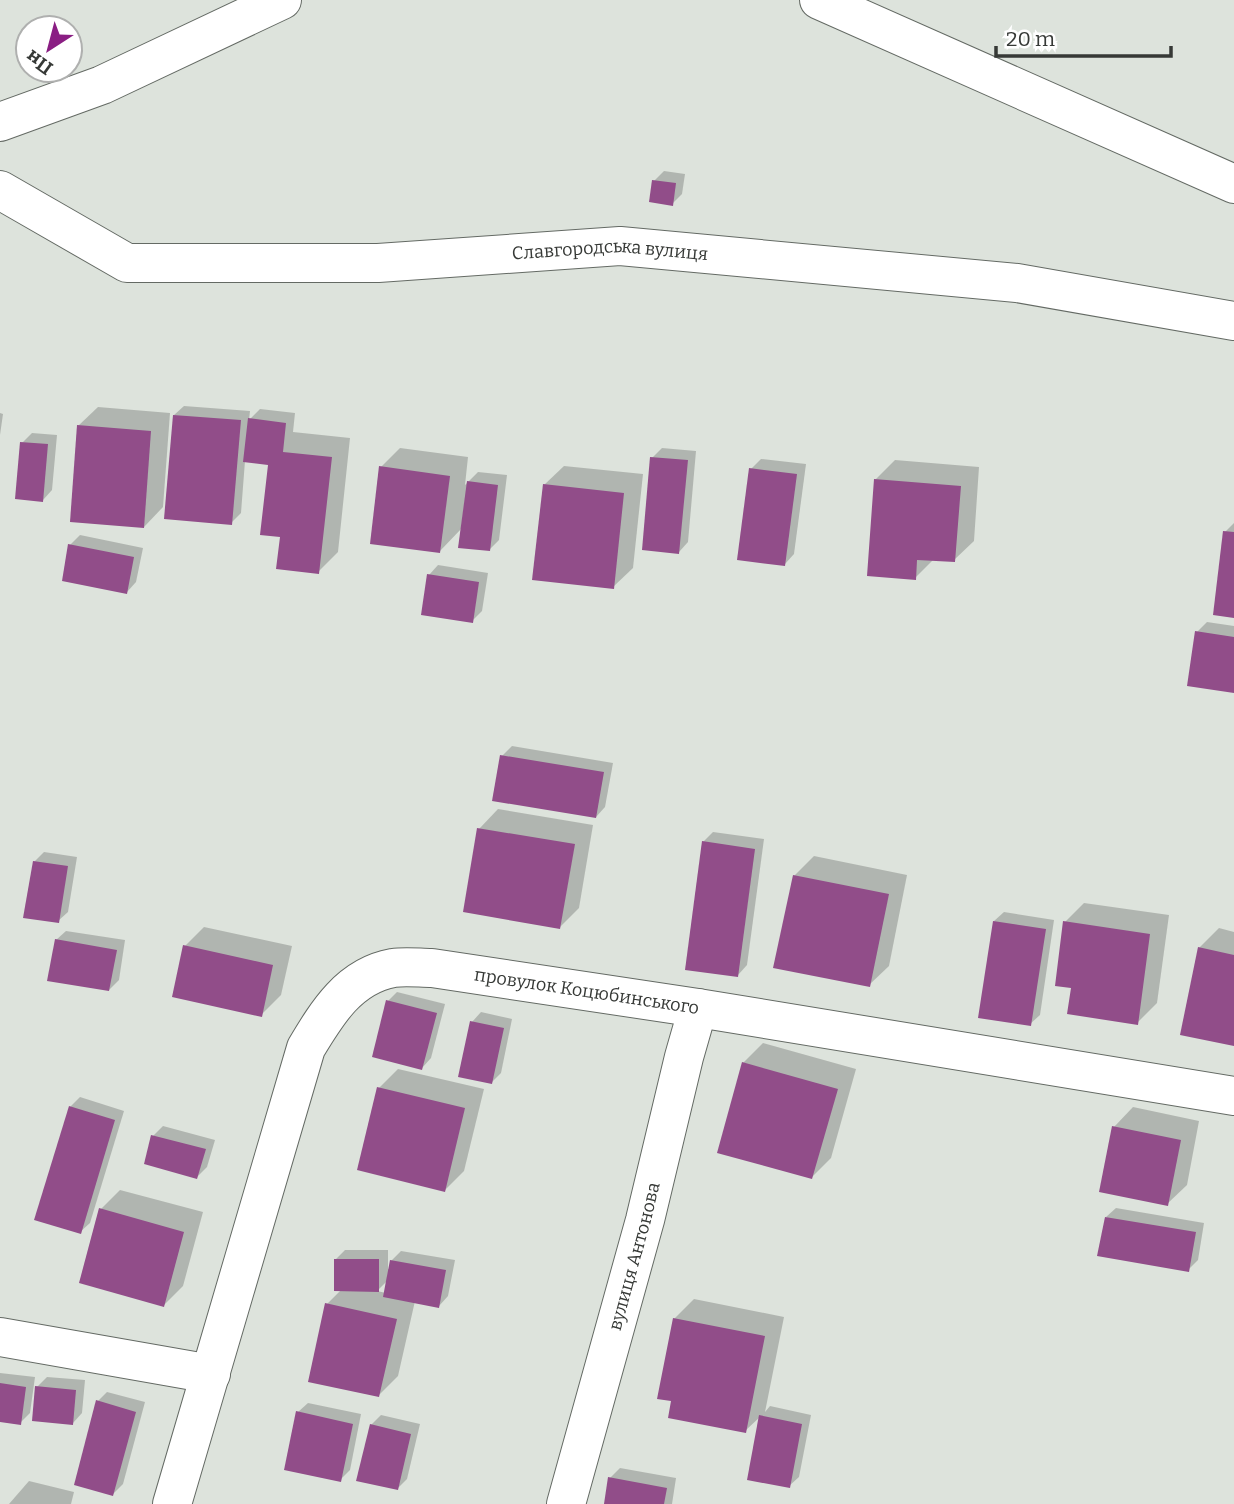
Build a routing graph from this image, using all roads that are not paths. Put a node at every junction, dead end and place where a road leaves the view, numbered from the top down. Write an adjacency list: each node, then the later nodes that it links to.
1 (282, 0): 3 (street)
2 (819, 0): 4 (street)
3 (0, 122)
4 (1234, 184)
5 (0, 190): 6 (street, Славгородська вулиця)
6 (1234, 321)
7 (698, 1008): 8 (street, провулок Коцюбинського); 10 (street, провулок Коцюбинського); 12 (street, вулиця Антонова)
8 (1234, 1096)
9 (0, 1337): 10 (street)
10 (211, 1374): 11 (street, провулок Коцюбинського)
11 (172, 1504)
12 (566, 1504)

